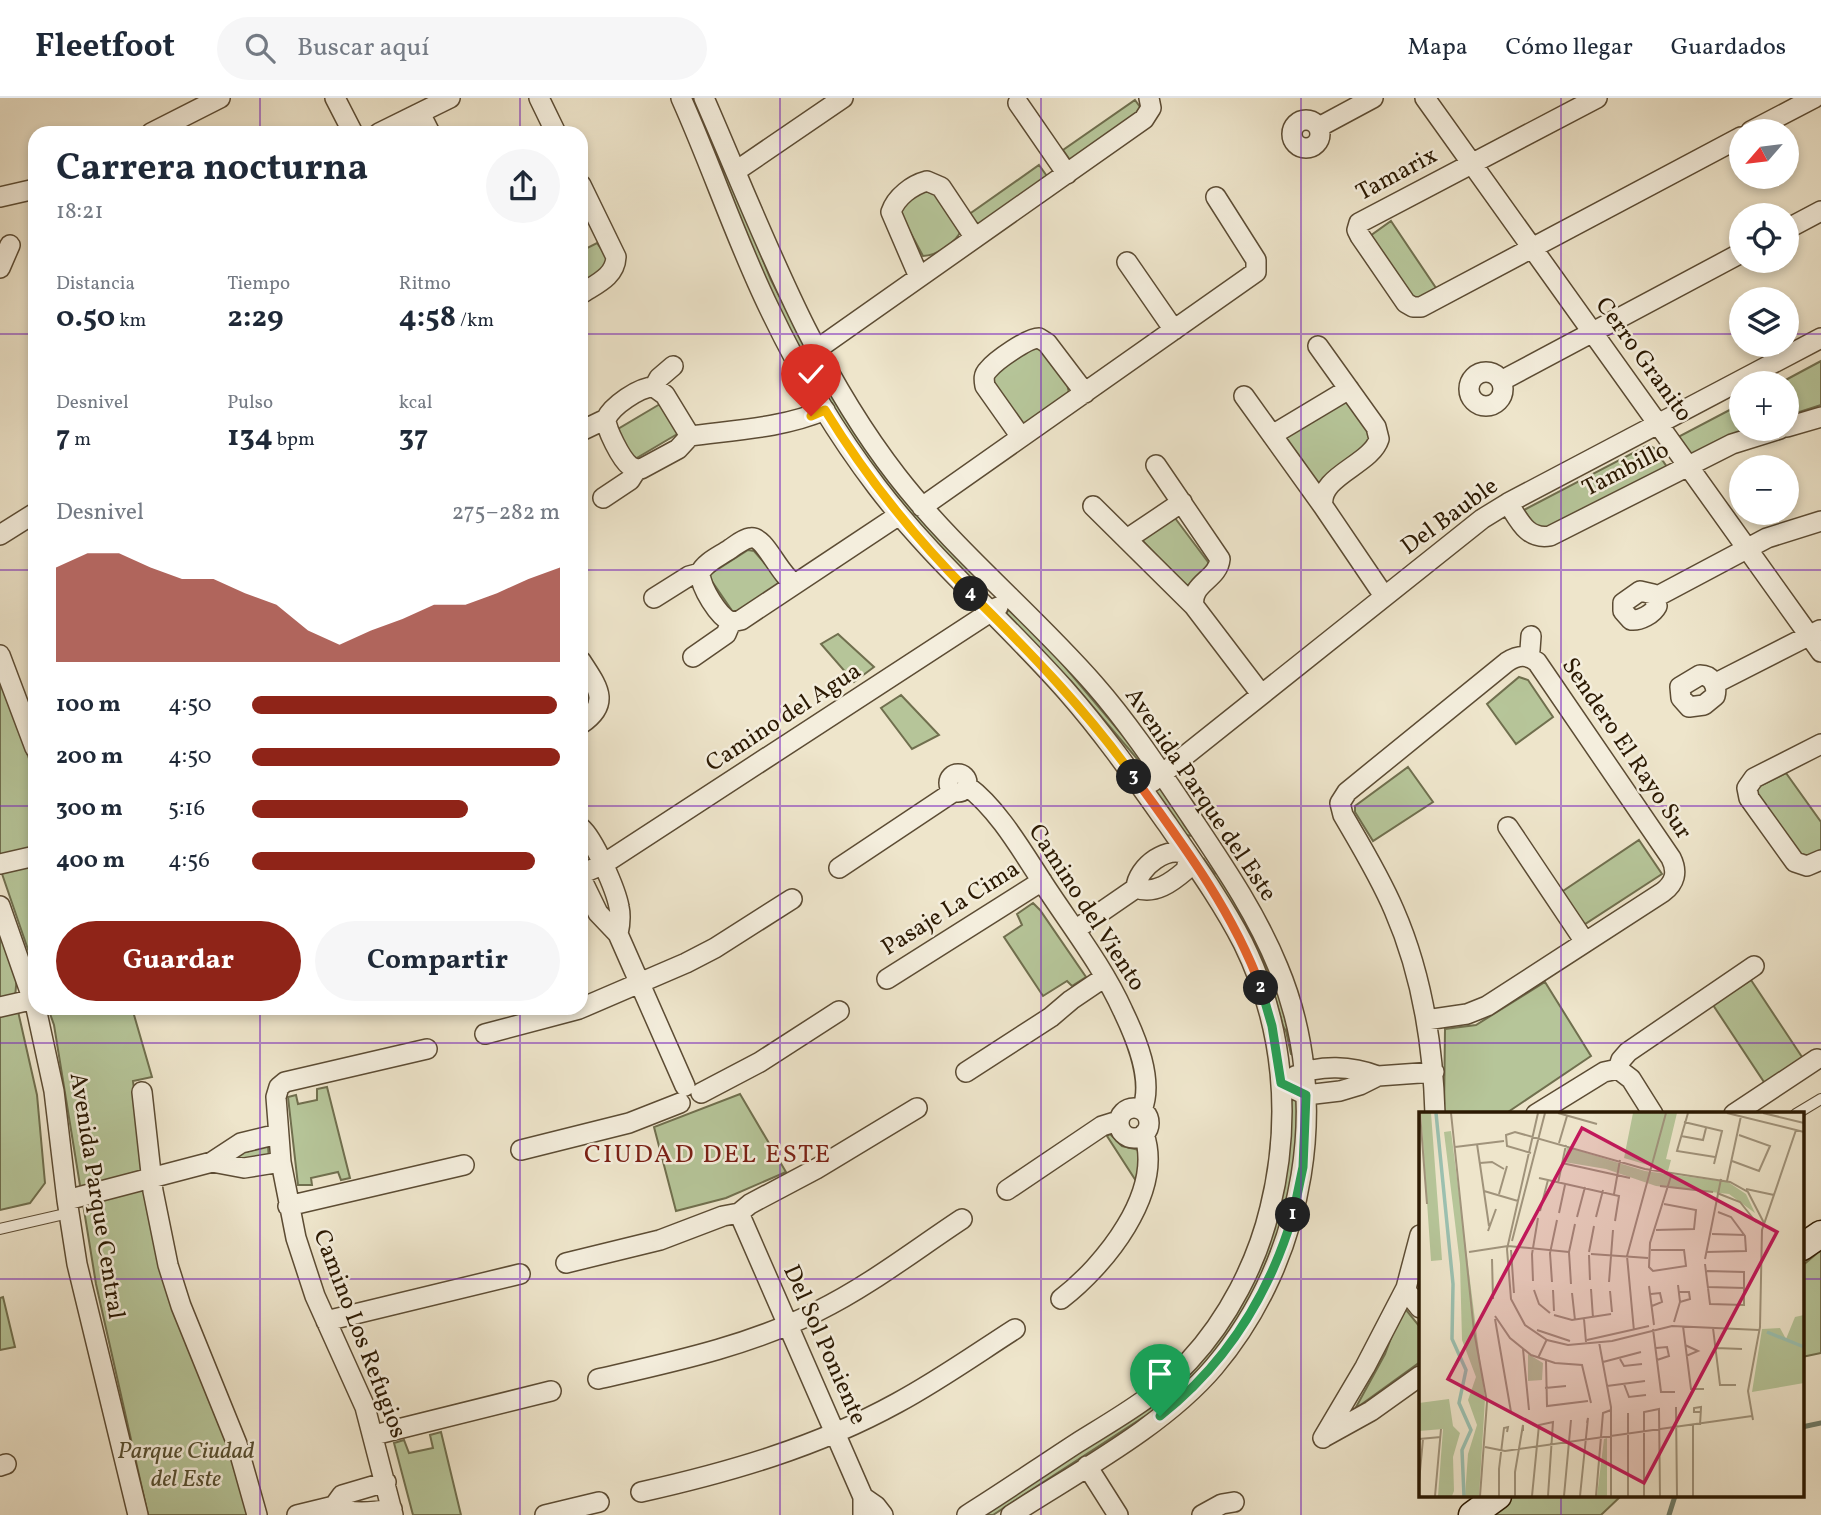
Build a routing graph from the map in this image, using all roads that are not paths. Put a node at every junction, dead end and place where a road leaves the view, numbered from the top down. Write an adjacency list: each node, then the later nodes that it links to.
1 (220, 98): 16 (street)
2 (335, 98): 17 (street)
3 (450, 98): 14 (street)
4 (539, 98): 20 (street)
5 (681, 98): 51 (street, Avenida Parque del Este)
6 (704, 98): 24 (street, Avenida Parque del Este)
7 (843, 98): 24 (street)
8 (1149, 98): 25 (street)
9 (1373, 98): 21 (street)
10 (1425, 98): 23 (street, Cerro Granito)
11 (1597, 98): 23 (street)
12 (1814, 98): 15 (street)
13 (1018, 103): 25 (street)
14 (420, 113): 18 (street); 19 (street)
15 (1774, 119)
16 (165, 126)
17 (349, 126)
18 (393, 126)
19 (426, 126)
20 (553, 126)
21 (1319, 127)
22 (1729, 142): 34 (street)
23 (1472, 164): 34 (street, Cerro Granito); 34 (street, Tamarix)
24 (736, 171): 44 (street, Avenida Parque del Este)
25 (1066, 174): 32 (street)
26 (28, 191): 27 (street)
27 (0, 197)
28 (1216, 197): 40 (street)
29 (588, 200): 39 (street)
30 (1821, 211): 31 (street)
31 (1799, 223)
32 (975, 238): 38 (street); 38 (street)
33 (10, 245): 37 (street)
34 (1532, 247): 41 (street, Cerro Granito)
35 (1729, 259): 41 (street)
36 (1128, 262): 40 (street)
37 (0, 268)
38 (919, 277): 44 (street)
39 (588, 289)
40 (1174, 330): 49 (street)
41 (1592, 332): 46 (street); 55 (street, Cerro Granito)
42 (1821, 338): 55 (street, Del Bauble)
43 (1318, 346): 48 (street)
44 (816, 350): 69 (street, Avenida Parque del Este)
45 (673, 366): 47 (street)
46 (1501, 381)
47 (654, 387): 53 (street); 58 (street)
48 (1349, 388): 57 (street); 68 (street)
49 (1085, 393): 59 (street); 59 (street)
50 (1244, 396): 57 (street)
51 (825, 410): 58 (street); 70 (street, Avenida Parque del Este)
52 (1821, 417): 54 (street)
53 (606, 419): 56 (street); 63 (street)
54 (1799, 423)
55 (1659, 424): 62 (street, Cerro Granito); 66 (street, Del Bauble)
56 (588, 428)
57 (1272, 435): 68 (street)
58 (690, 436): 63 (street)
59 (1021, 438): 69 (street)
60 (1742, 441): 62 (street, Tambillo)
61 (1156, 466): 65 (street)
62 (1689, 466): 66 (street, Tambillo); 75 (street, Cerro Granito)
63 (637, 469): 64 (street)
64 (603, 498)
65 (1182, 502): 74 (street); 82 (street)
66 (1508, 503): 78 (street, Del Bauble)
67 (1093, 506): 74 (street)
68 (1323, 506): 78 (street)
69 (922, 507): 81 (street, Avenida Parque del Este)
70 (899, 515): 77 (street); 83 (street, Avenida Parque del Este)
71 (28, 517): 73 (street)
72 (1821, 521): 75 (street)
73 (0, 535)
74 (1127, 539): 82 (street)
75 (1747, 548): 79 (street); 86 (street, Cerro Granito)
76 (700, 573): 77 (street); 80 (street); 84 (street)
77 (795, 584): 84 (street)
78 (1384, 596): 92 (street, Del Bauble)
79 (1656, 597)
80 (654, 598)
81 (1011, 598): 83 (street, Camino del Agua); 96 (street, Avenida Parque del Este)
82 (1194, 606): 92 (street)
83 (990, 612): 97 (street, Avenida Parque del Este); 105 (street, Camino del Agua)
84 (731, 622): 89 (street)
85 (1531, 636): 88 (street)
86 (1817, 639): 91 (street)
87 (0, 655): 94 (street)
88 (1527, 656): 114 (street, Sendero El Rayo Sur); 126 (street)
89 (693, 657)
90 (588, 672): 93 (street)
91 (1714, 684)
92 (1261, 694): 96 (street, Del Bauble)
93 (588, 719)
94 (28, 729)
95 (1821, 744): 103 (street)
96 (1162, 774): 97 (street, Del Bauble); 100 (street, Avenida Parque del Este)
97 (1143, 789): 101 (street, Avenida Parque del Este)
98 (1508, 827): 114 (street)
99 (588, 835): 105 (street)
100 (1209, 844): 101 (street); 131 (street, Avenida Parque del Este)
101 (1189, 856): 112 (street); 135 (street, Avenida Parque del Este)
102 (28, 858): 104 (street)
103 (1812, 863)
104 (0, 864)
105 (602, 865): 107 (street, Camino del Agua); 113 (street)
106 (839, 867): 108 (street, Camino del Viento)
107 (588, 872)
108 (1042, 881): 112 (street, Camino del Viento); 117 (street, Pasaje La Cima)
109 (588, 891): 113 (street)
110 (792, 899): 118 (street)
111 (0, 906): 119 (street, Avenida Parque Central)
112 (1075, 930): 116 (street, Camino del Viento)
113 (618, 934): 118 (street)
114 (1585, 942): 126 (street)
115 (1754, 965): 130 (street)
116 (1105, 977): 132 (street); 141 (street, Camino del Viento)
117 (887, 979)
118 (639, 983): 121 (street); 137 (street)
119 (28, 984)
120 (28, 1004): 122 (street)
121 (588, 1004)
122 (0, 1007)
123 (839, 1012): 137 (street)
124 (38, 1015): 156 (street, Avenida Parque Central)
125 (561, 1015): 127 (street)
126 (1426, 1020): 133 (street)
127 (485, 1034)
128 (427, 1049): 148 (street, Camino Los Refugios)
129 (1817, 1059): 145 (street)
130 (1619, 1069): 143 (street); 144 (street)
131 (1305, 1071): 134 (street); 135 (street); 138 (street, Avenida Parque del Este)
132 (966, 1072)
133 (1434, 1072): 134 (street); 142 (street)
134 (1378, 1076): 138 (street)
135 (1281, 1083): 138 (street); 191 (street, Avenida Parque del Este)
136 (142, 1092): 154 (street)
137 (688, 1094): 150 (street)
138 (1306, 1095): 177 (street, Avenida Parque del Este)
139 (1821, 1099): 146 (lane)
140 (917, 1108): 158 (street)
141 (1142, 1110): 147 (street); 149 (street)
142 (1435, 1112)
143 (1539, 1112)
144 (1652, 1112)
145 (1737, 1112)
146 (1799, 1112)
147 (1118, 1121): 149 (street); 155 (street)
148 (278, 1134): 151 (street); 152 (street, Camino Los Refugios)
149 (1144, 1134): 167 (street)
150 (521, 1150)
151 (212, 1162): 152 (street); 154 (street)
152 (281, 1162): 157 (street, Camino Los Refugios)
153 (464, 1165): 157 (street)
154 (151, 1177): 156 (street); 187 (street)
155 (1007, 1190)
156 (68, 1206): 160 (lane); 186 (street, Avenida Parque Central)
157 (288, 1206): 169 (street, Camino Los Refugios)
158 (739, 1213): 164 (street); 170 (street, Del Sol Poniente)
159 (962, 1219): 170 (street)
160 (0, 1229)
161 (1821, 1234): 163 (street)
162 (1419, 1239): 166 (street)
163 (1804, 1246)
164 (566, 1263)
165 (520, 1275): 169 (street)
166 (1406, 1288): 168 (street); 172 (street)
167 (1061, 1299)
168 (1419, 1307)
169 (326, 1321): 176 (street, Camino Los Refugios)
170 (788, 1325): 173 (street); 175 (street, Del Sol Poniente)
171 (1015, 1329): 175 (street)
172 (1419, 1377)
173 (598, 1379)
174 (551, 1391): 176 (street)
175 (835, 1432): 179 (street); 184 (street, Del Sol Poniente)
176 (373, 1435): 178 (street, Camino Los Refugios)
177 (1087, 1466): 192 (street, Avenida Parque del Este); 193 (street)
178 (386, 1482): 183 (street); 185 (street, Camino Los Refugios)
179 (641, 1492)
180 (1495, 1498): 195 (street)
181 (598, 1502): 189 (street)
182 (1234, 1502): 194 (street)
183 (334, 1506): 185 (street); 188 (street)
184 (863, 1506): 190 (street, Del Sol Poniente)
185 (393, 1512)
186 (138, 1515)
187 (257, 1515)
188 (297, 1515)
189 (545, 1515)
190 (883, 1515)
191 (967, 1515)
192 (1011, 1515)
193 (1118, 1515)
194 (1202, 1515)
195 (1472, 1515)

